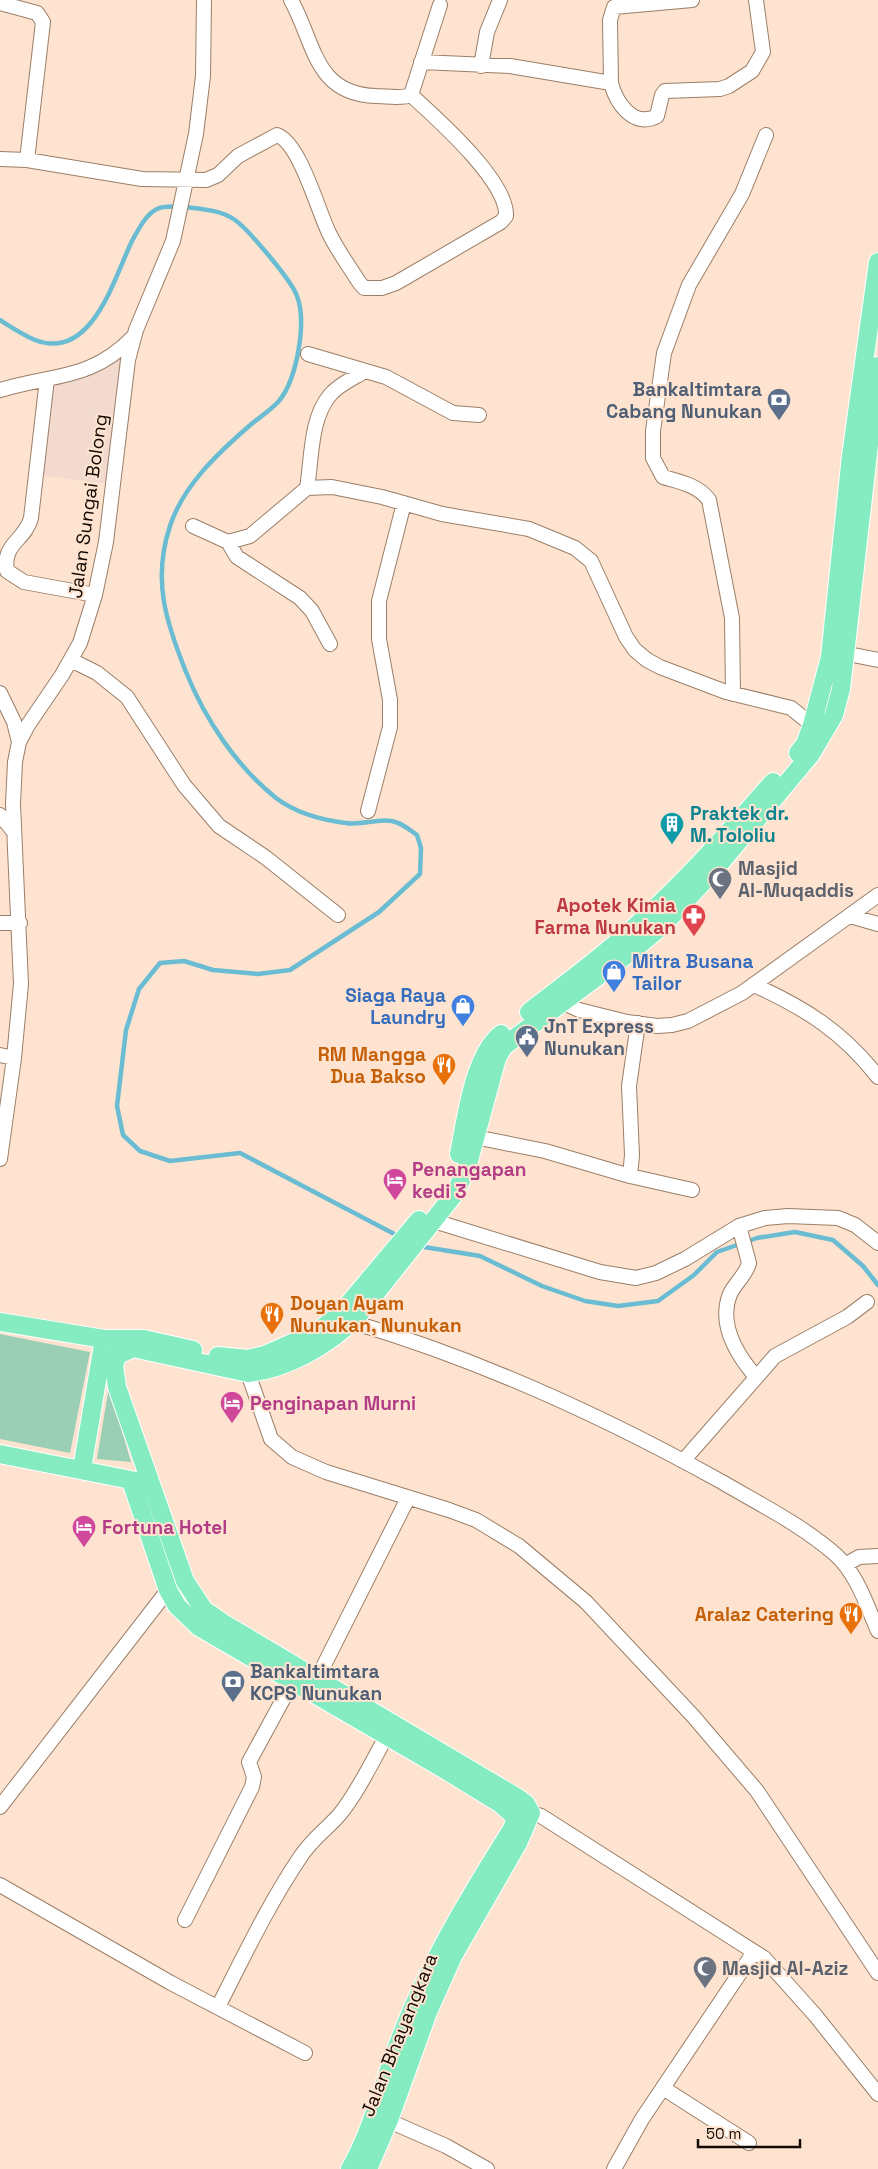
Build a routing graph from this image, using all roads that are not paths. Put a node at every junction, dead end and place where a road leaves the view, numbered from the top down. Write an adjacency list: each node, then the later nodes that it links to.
1 (204, 0): 15 (street, Jalan Sungai Bolong)
2 (291, 0): 11 (street)
3 (500, 0): 9 (street)
4 (685, 0): 10 (street)
5 (756, 0): 10 (street)
6 (0, 3): 14 (street)
7 (440, 5): 8 (street)
8 (421, 62): 9 (street); 11 (street)
9 (481, 66): 10 (street)
10 (611, 83)
11 (411, 95): 15 (street)
12 (766, 135): 35 (street)
13 (0, 159): 14 (street)
14 (27, 160): 15 (street)
15 (186, 180): 17 (street, Jalan Sungai Bolong)
16 (878, 262): 24 (main road)
17 (134, 337): 21 (street); 29 (street, Jalan Sungai Bolong)
18 (308, 354): 20 (street)
19 (878, 366): 24 (main road)
20 (365, 370): 23 (street); 25 (street)
21 (47, 379): 22 (street); 29 (street)
22 (0, 390)
23 (479, 415)
24 (866, 457): 31 (main road); 36 (main road)
25 (307, 488): 26 (street); 28 (street)
26 (404, 503): 35 (street); 38 (street)
27 (193, 526): 28 (street)
28 (228, 542): 30 (street)
29 (95, 595): 32 (street, Jalan Sungai Bolong)
30 (330, 644)
31 (843, 653): 33 (street); 48 (main road)
32 (71, 660): 37 (street, Jalan Sungai Bolong); 42 (street)
33 (878, 660)
34 (0, 693): 37 (street)
35 (733, 694): 36 (street)
36 (812, 726): 48 (main road)
37 (19, 742): 40 (street, Jalan Sungai Bolong)
38 (368, 811)
39 (0, 815): 40 (street)
40 (14, 832): 45 (street, Jalan Sungai Bolong)
41 (878, 896): 43 (street)
42 (338, 915)
43 (850, 916): 46 (street); 47 (street)
44 (0, 923): 45 (street)
45 (20, 923): 51 (street, Jalan Sungai Bolong)
46 (878, 924)
47 (754, 985): 49 (street); 52 (street)
48 (556, 999): 49 (street); 53 (main road); 57 (main road)
49 (638, 1023): 55 (street)
50 (0, 1055): 51 (street)
51 (14, 1058): 54 (street, Jalan Sungai Bolong)
52 (878, 1077)
53 (475, 1138): 55 (street); 57 (main road)
54 (0, 1159)
55 (630, 1176): 56 (street)
56 (692, 1190)
57 (426, 1224): 58 (street); 61 (main road)
58 (739, 1227): 59 (street); 65 (street)
59 (878, 1243)
60 (867, 1302): 65 (street)
61 (346, 1317): 63 (main road); 64 (main road); 67 (street)
62 (0, 1322): 63 (main road)
63 (104, 1339): 68 (main road)
64 (248, 1373): 70 (main road); 71 (street)
65 (756, 1377): 67 (street)
66 (0, 1454): 68 (main road)
67 (683, 1461): 73 (street)
68 (82, 1469): 69 (main road)
69 (131, 1481): 70 (main road); 74 (main road)
70 (151, 1482): 76 (main road)
71 (408, 1498): 76 (street); 86 (street)
72 (878, 1556): 73 (street)
73 (845, 1565): 75 (street)
74 (168, 1590): 77 (main road); 80 (street)
75 (878, 1631)
76 (317, 1679): 79 (main road)
77 (293, 1681): 78 (main road); 84 (street)
78 (387, 1735): 79 (main road); 87 (street)
79 (431, 1753): 81 (main road); 82 (main road)
80 (0, 1807)
81 (531, 1813): 82 (street); 85 (street); 91 (main road, Jalan Bhayangkara)
82 (513, 1815): 91 (main road, Jalan Bhayangkara)
83 (0, 1884): 87 (street)
84 (185, 1920)
85 (754, 1952): 89 (street); 90 (street)
86 (878, 1973)
87 (218, 2007): 88 (street)
88 (306, 2053)
89 (663, 2088): 92 (street); 96 (street)
90 (878, 2094)
91 (382, 2117): 93 (main road, Jalan Bhayangkara); 94 (main road, Jalan Bhayangkara); 95 (street)
92 (749, 2143)
93 (350, 2169)
94 (368, 2169)
95 (487, 2169)
96 (614, 2169)

